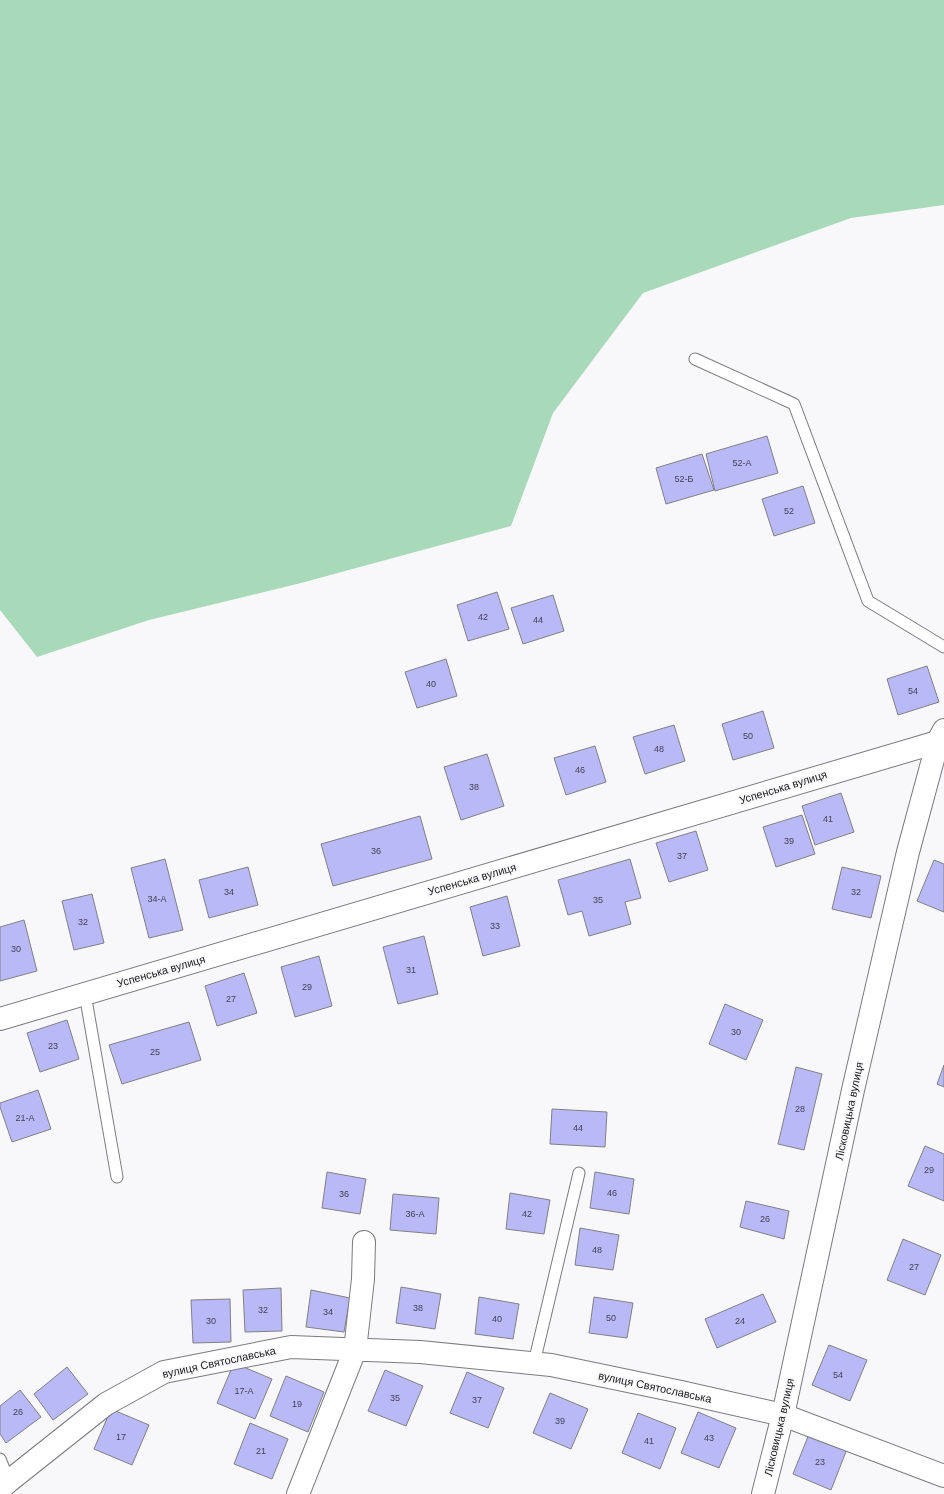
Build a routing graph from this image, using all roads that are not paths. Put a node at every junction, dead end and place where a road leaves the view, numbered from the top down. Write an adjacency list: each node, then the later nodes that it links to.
1 (695, 359): 2 (lane)
2 (944, 647)
3 (942, 737): 4 (street, Успенська вулиця); 11 (street, Лісковицька вулиця)
4 (85, 994): 5 (street, Успенська вулиця); 7 (lane)
5 (0, 1019)
6 (579, 1173): 10 (lane)
7 (117, 1176)
8 (364, 1242): 9 (street)
9 (355, 1350): 10 (street, вулиця Святославська); 14 (street, вулиця Святославська); 15 (street)
10 (534, 1363): 11 (street, вулиця Святославська)
11 (783, 1415): 13 (street, вулиця Святославська); 16 (street, Лісковицька вулиця)
12 (0, 1459): 14 (lane)
13 (944, 1476)
14 (4, 1485)
15 (298, 1494)
16 (763, 1494)

